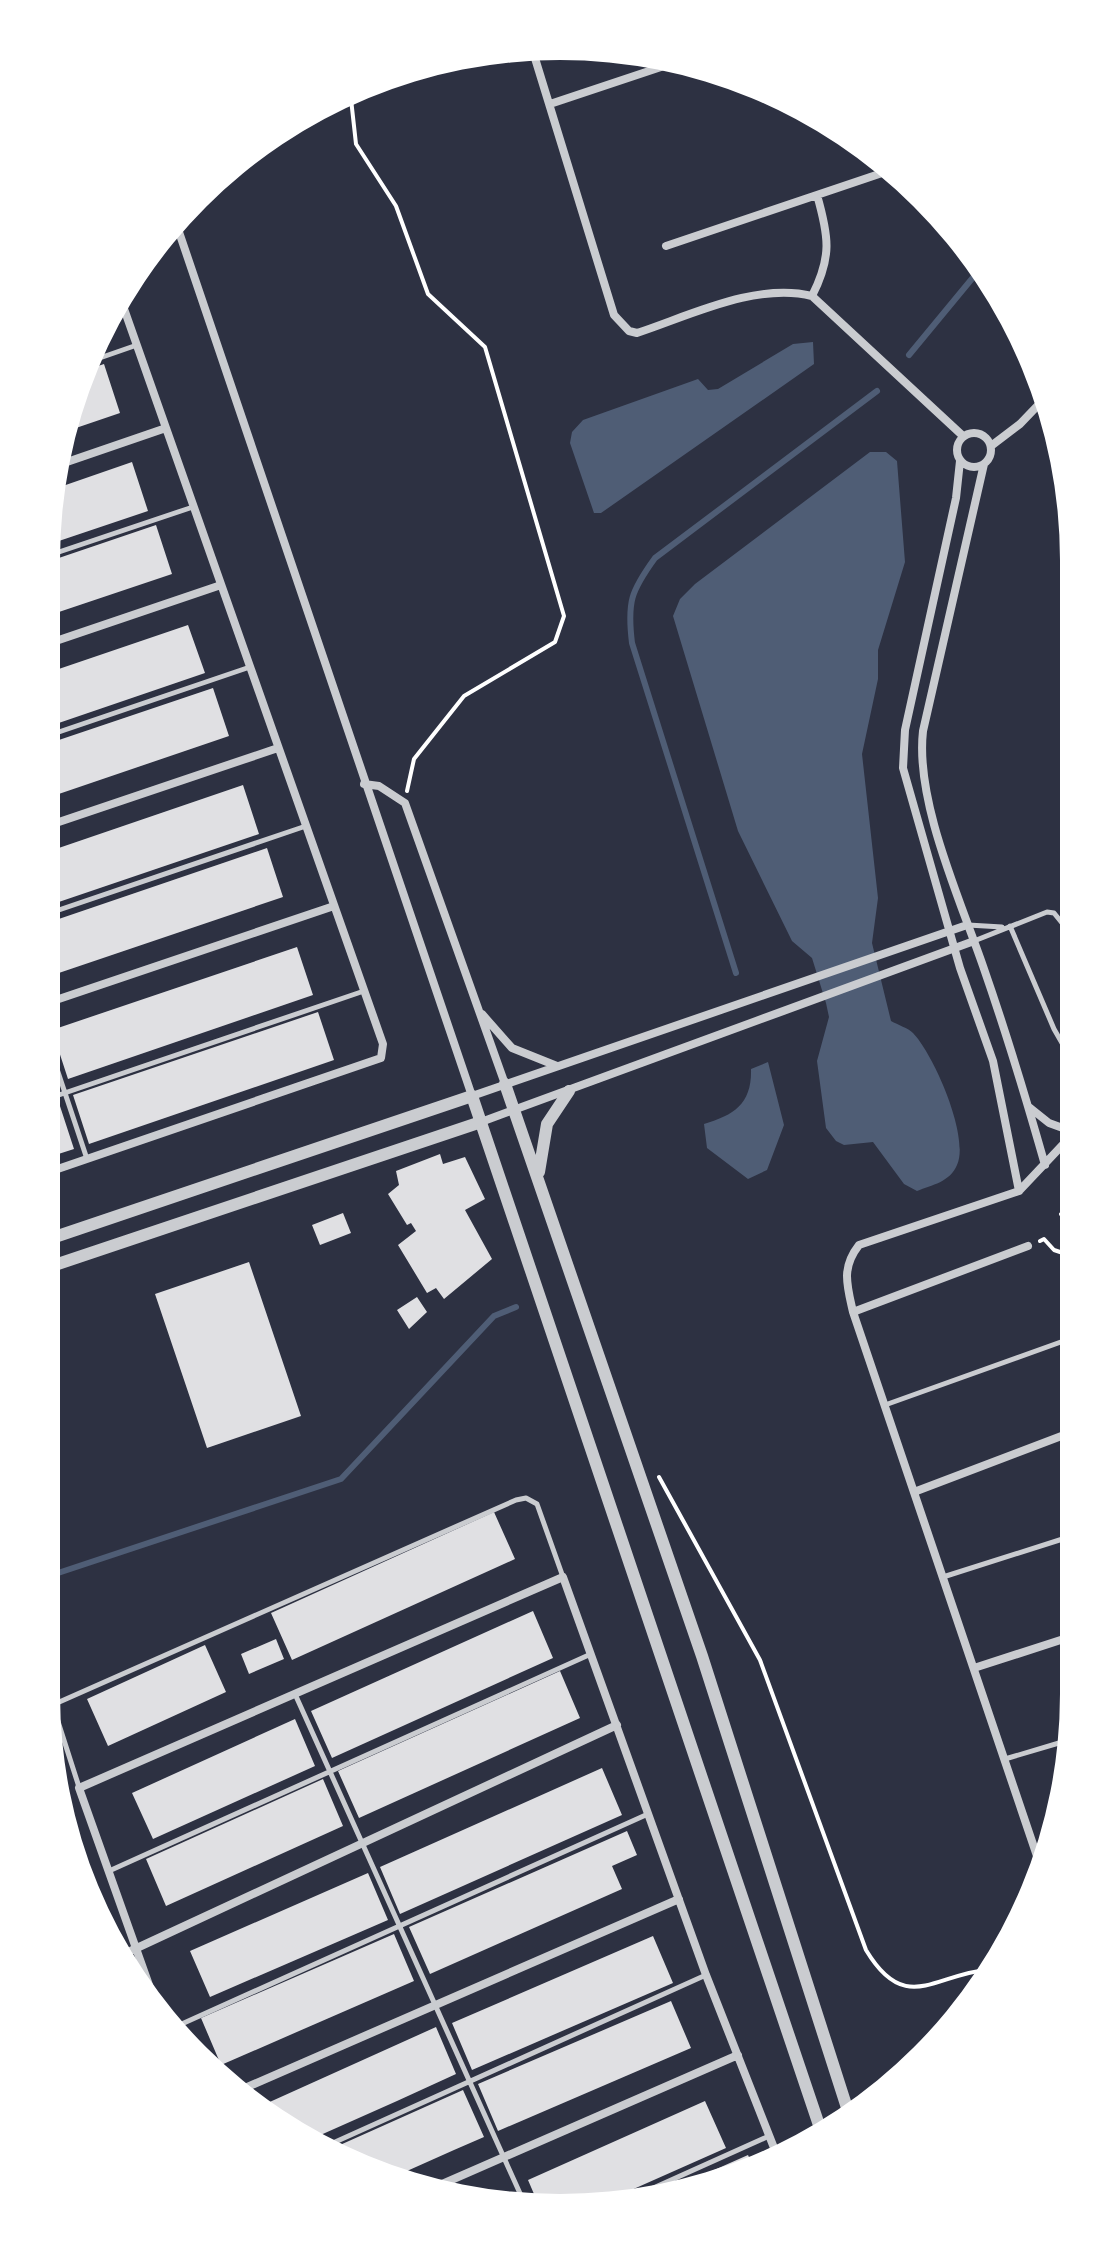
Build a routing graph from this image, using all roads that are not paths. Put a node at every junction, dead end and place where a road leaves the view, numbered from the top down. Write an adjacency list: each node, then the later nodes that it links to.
1 (536, 61): 3 (street)
2 (654, 69): 3 (street)
3 (550, 104): 8 (street)
4 (878, 174): 5 (street)
5 (817, 195): 7 (street); 8 (street)
6 (180, 234): 30 (street)
7 (666, 246)
8 (812, 296): 14 (street)
9 (126, 313): 10 (street)
10 (137, 345): 11 (lane); 13 (street)
11 (104, 357)
12 (1036, 408): 15 (street)
13 (166, 428): 16 (street); 19 (street)
14 (963, 436): 15 (street); 17 (street)
15 (991, 446): 18 (street)
16 (70, 461)
17 (960, 461): 18 (street); 22 (street)
18 (984, 464): 23 (street)
19 (193, 507): 20 (lane); 21 (street)
20 (60, 552)
21 (221, 585): 24 (street); 27 (street)
22 (933, 602): 23 (street); 25 (street)
23 (951, 606): 26 (street)
24 (60, 640)
25 (920, 661): 26 (street); 38 (street)
26 (937, 665): 36 (street)
27 (250, 667): 28 (lane); 29 (street)
28 (60, 732)
29 (278, 748): 31 (street); 32 (street)
30 (364, 784): 43 (street); 53 (street)
31 (60, 822)
32 (306, 826): 33 (street); 34 (lane)
33 (334, 906): 41 (street); 42 (street)
34 (60, 910)
35 (1060, 920): 37 (lane)
36 (967, 925): 37 (lane); 38 (street); 39 (street)
37 (1006, 926): 39 (lane); 44 (lane)
38 (949, 931): 40 (street); 47 (street)
39 (974, 941): 40 (street); 45 (street)
40 (954, 949): 46 (street); 50 (street)
41 (364, 991): 51 (lane); 59 (street)
42 (60, 999)
43 (478, 1010): 47 (street); 49 (street)
44 (1060, 1040)
45 (1014, 1056): 46 (street); 54 (street)
46 (993, 1061): 63 (street)
47 (558, 1066): 49 (street)
48 (60, 1080): 51 (lane)
49 (505, 1084): 53 (street); 55 (street)
50 (569, 1091): 55 (street); 62 (street)
51 (64, 1093): 52 (lane); 59 (lane)
52 (60, 1094)
53 (472, 1096): 56 (street); 64 (street)
54 (1029, 1107): 57 (street); 60 (street)
55 (514, 1111): 56 (street); 62 (street)
56 (481, 1122): 66 (street); 104 (street)
57 (1060, 1128)
58 (1060, 1147): 60 (street)
59 (87, 1159): 61 (street)
60 (1045, 1165): 63 (street)
61 (60, 1168)
62 (538, 1178): 103 (street)
63 (1019, 1191): 67 (street)
64 (60, 1235)
65 (1028, 1246): 67 (street)
66 (60, 1263)
67 (853, 1312): 69 (street)
68 (1060, 1342): 69 (lane)
69 (884, 1405): 71 (street)
70 (1060, 1437): 71 (street)
71 (914, 1492): 74 (street)
72 (1060, 1540): 74 (lane)
73 (563, 1577): 76 (street); 78 (street); 79 (lane)
74 (943, 1577): 77 (street)
75 (1060, 1640): 77 (street)
76 (591, 1654): 80 (street); 84 (lane)
77 (974, 1668): 83 (street)
78 (295, 1694): 84 (lane); 85 (street)
79 (60, 1702)
80 (617, 1725): 86 (street); 87 (street)
81 (62, 1733): 85 (lane)
82 (1057, 1743): 83 (lane)
83 (1004, 1759): 89 (street)
84 (331, 1771): 87 (lane); 91 (lane)
85 (79, 1788): 91 (street)
86 (650, 1813): 92 (street); 93 (lane)
87 (364, 1843): 93 (lane); 94 (street)
88 (1037, 1843): 89 (street)
89 (1033, 1844): 90 (street)
90 (1035, 1849)
91 (109, 1871): 94 (street)
92 (679, 1899): 97 (street); 98 (street)
93 (400, 1925): 98 (lane); 99 (lane)
94 (136, 1949): 95 (street); 96 (street)
95 (131, 1951)
96 (145, 1973)
97 (706, 1975): 100 (street); 101 (lane)
98 (436, 2004): 101 (lane); 102 (street)
99 (183, 2023)
100 (738, 2055): 105 (street); 108 (street)
101 (470, 2081): 106 (lane); 108 (lane)
102 (250, 2086)
103 (846, 2104)
104 (818, 2122)
105 (769, 2136): 107 (street); 110 (lane)
106 (337, 2141)
107 (773, 2146)
108 (504, 2158): 109 (street); 111 (lane)
109 (449, 2181)
110 (667, 2182)
111 (520, 2192)

